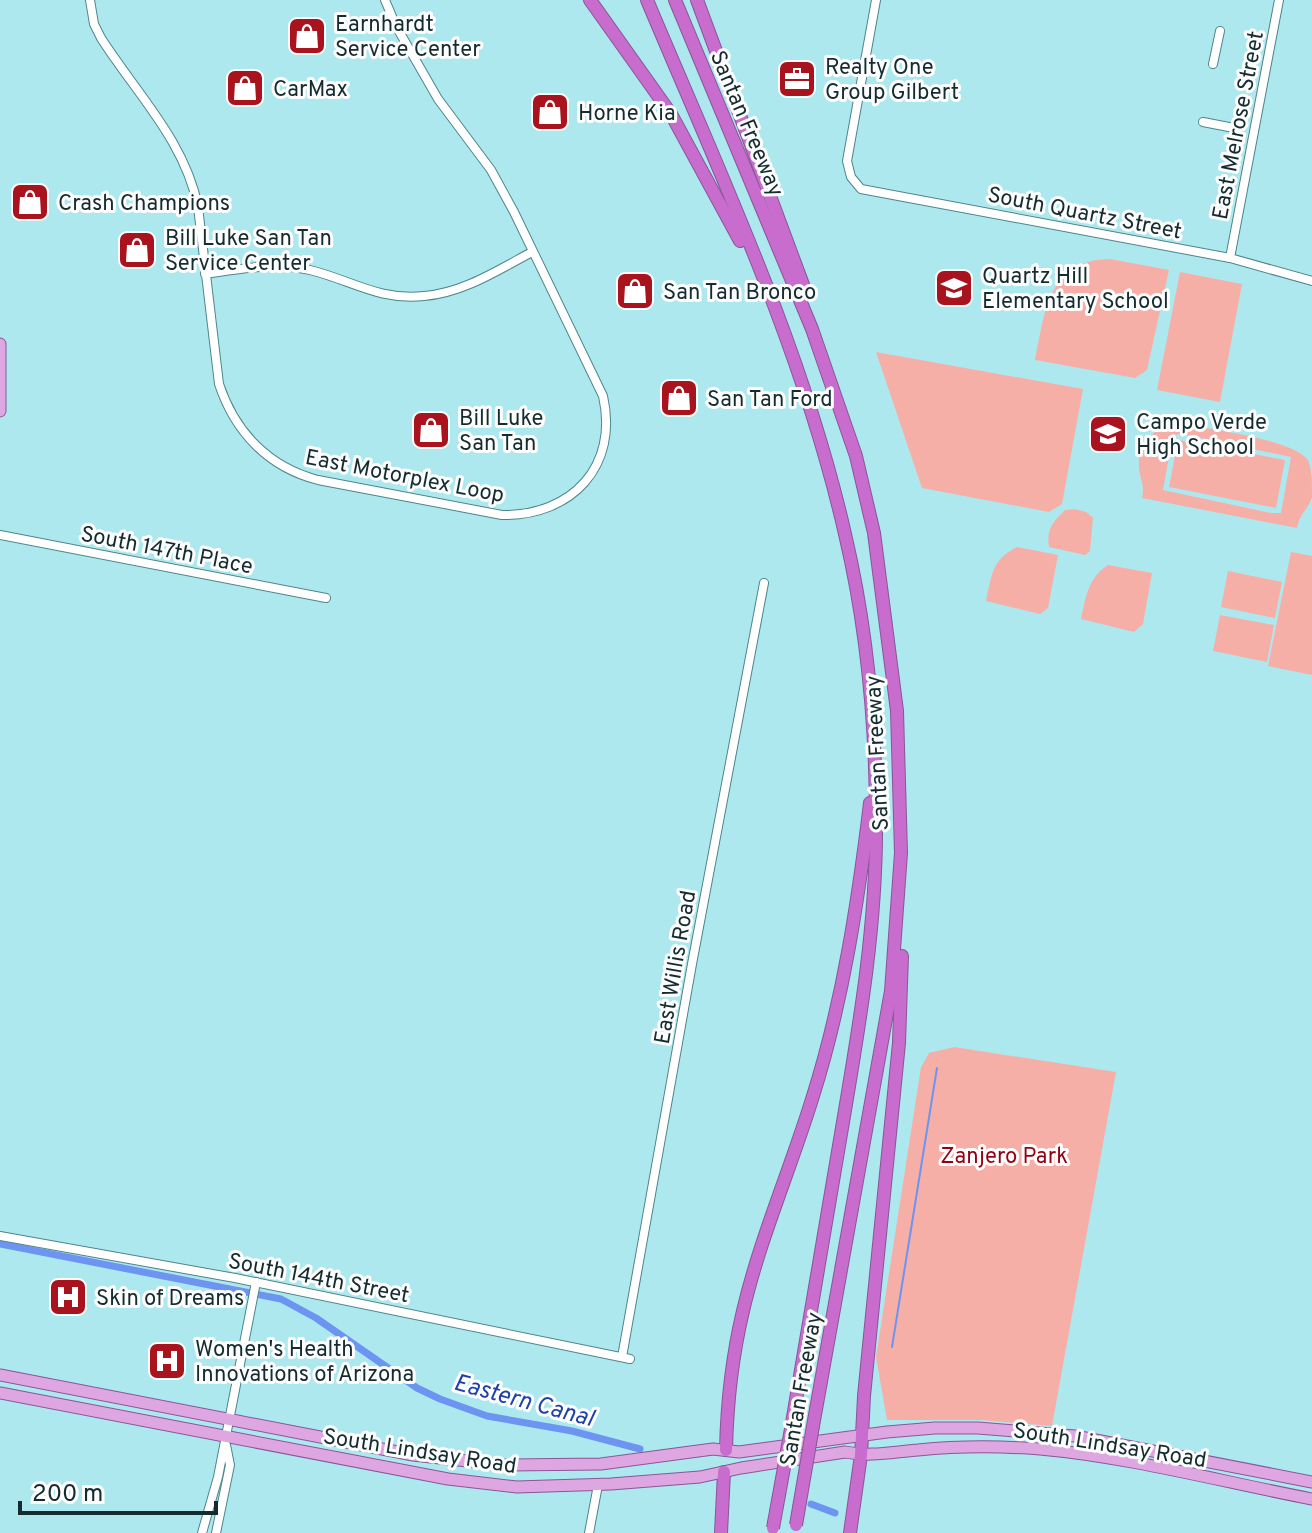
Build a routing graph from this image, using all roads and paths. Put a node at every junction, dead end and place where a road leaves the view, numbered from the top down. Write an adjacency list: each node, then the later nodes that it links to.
1 (90, 0): 15 (street, East Motorplex Loop)
2 (385, 0): 13 (street, East Motorplex Loop)
3 (590, 0): 17 (highway)
4 (647, 0): 17 (highway, Santan Freeway)
5 (675, 0): 18 (highway, Santan Freeway)
6 (697, 0): 18 (highway)
7 (876, 0): 14 (street, South Quartz Street)
8 (1279, 0): 14 (street, East Melrose Street)
9 (1220, 31): 10 (street)
10 (1213, 64)
11 (1203, 122): 12 (street)
12 (1234, 128)
13 (532, 252): 15 (street); 15 (street, East Motorplex Loop)
14 (1230, 258): 16 (street, South Quartz Street)
15 (205, 274)
16 (1312, 281)
17 (771, 298): 24 (highway, Santan Freeway)
18 (812, 329): 25 (highway, Santan Freeway)
19 (0, 344): 20 (main road)
20 (0, 411)
21 (0, 535): 23 (street, South 147th Place)
22 (764, 583): 28 (street, East Willis Road)
23 (326, 598)
24 (875, 756): 34 (highway); 45 (highway, Santan Freeway, bridge)
25 (901, 853): 32 (highway); 44 (highway, Santan Freeway, bridge)
26 (0, 1236): 27 (street, South 144th Street)
27 (255, 1285): 28 (street, South 144th Street); 31 (street)
28 (626, 1358)
29 (2, 1378): 31 (main road, South Lindsay Road)
30 (0, 1393): 33 (main road, South Lindsay Road)
31 (228, 1420): 33 (street); 34 (main road, South Lindsay Road)
32 (862, 1435): 34 (main road, South Lindsay Road); 35 (main road, South Lindsay Road); 36 (highway)
33 (225, 1436): 42 (main road, South Lindsay Road); 46 (street); 47 (street)
34 (726, 1450): 40 (main road)
35 (1161, 1453): 37 (main road); 38 (main road, South Lindsay Road)
36 (861, 1455): 37 (main road, South Lindsay Road); 40 (main road, South Lindsay Road); 50 (highway)
37 (1106, 1459): 39 (main road, South Lindsay Road)
38 (1221, 1465): 39 (main road); 41 (main road, South Lindsay Road)
39 (1158, 1469): 43 (main road, South Lindsay Road)
40 (724, 1472): 42 (main road, South Lindsay Road); 49 (highway)
41 (1312, 1482)
42 (598, 1485): 48 (street)
43 (1312, 1499)
44 (795, 1529)
45 (772, 1531)
46 (202, 1533)
47 (216, 1533)
48 (589, 1533)
49 (721, 1533)
50 (850, 1533)

